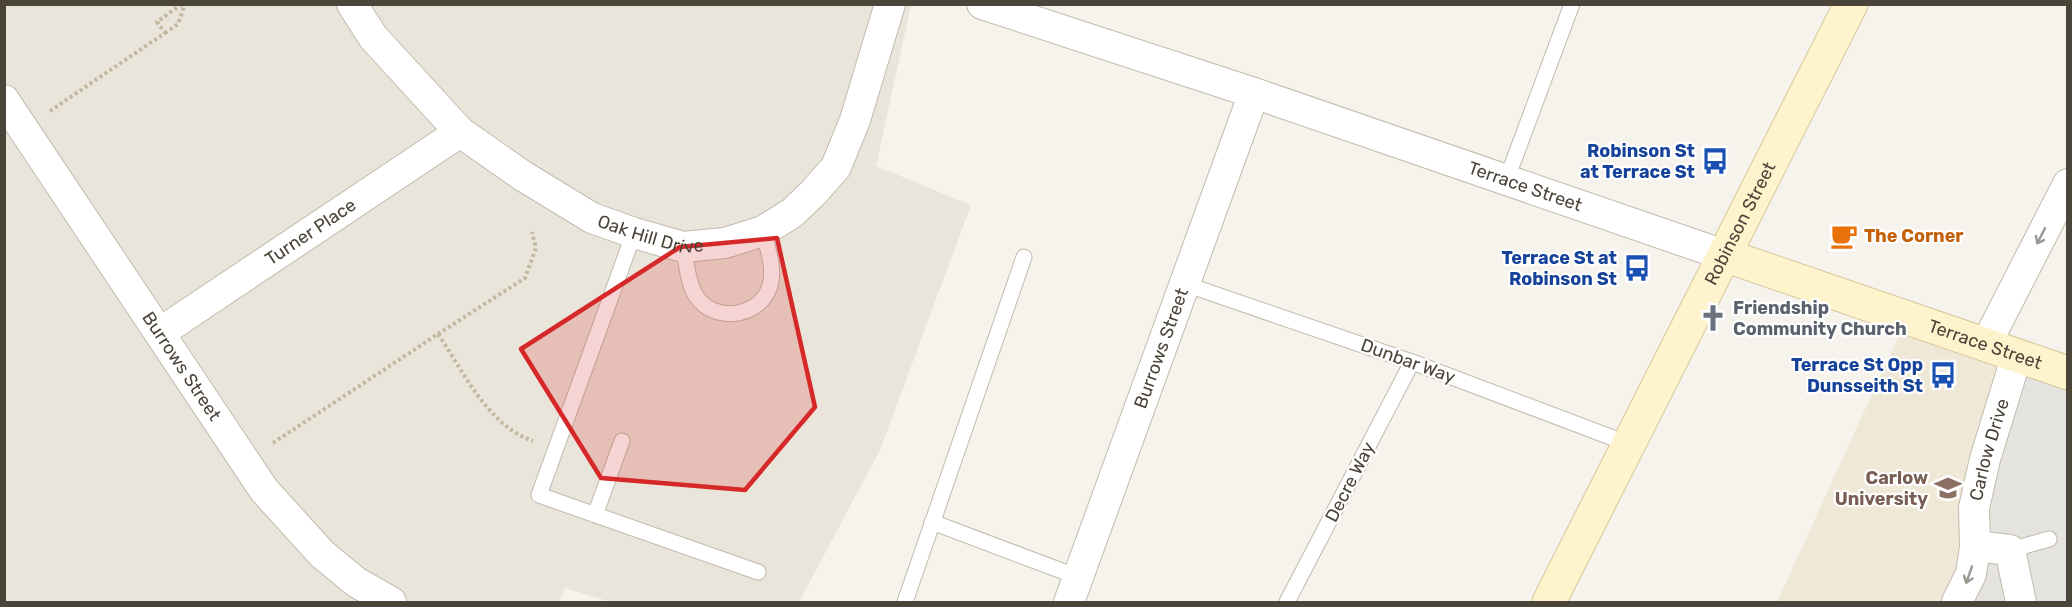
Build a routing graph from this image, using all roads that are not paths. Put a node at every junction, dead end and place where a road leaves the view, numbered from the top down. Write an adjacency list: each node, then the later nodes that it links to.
1 (352, 4): 8 (street, Oak Hill Drive)
2 (890, 4): 11 (street, Oak Hill Drive)
3 (982, 4): 6 (street, Terrace Street)
4 (1572, 4): 9 (lane)
5 (1851, 4): 14 (street, Robinson Street)
6 (1254, 93): 9 (street, Terrace Street); 16 (street, Burrows Street)
7 (4, 100): 17 (street, Burrows Street)
8 (459, 132): 12 (street, Oak Hill Drive); 17 (street, Turner Place)
9 (1506, 181): 14 (street, Terrace Street)
10 (2067, 184): 18 (street, one-way to 18)
11 (763, 231): 13 (street, Oak Hill Drive); 13 (lane)
12 (634, 233): 13 (street, Oak Hill Drive); 24 (lane)
13 (683, 247)
14 (1724, 255): 18 (street, Terrace Street); 23 (street, Robinson Street)
15 (1024, 256): 25 (lane)
16 (1185, 284): 20 (lane, Dunbar Way); 30 (street, Burrows Street)
17 (160, 332): 31 (street, Burrows Street)
18 (1986, 344): 19 (street, Terrace Street)
19 (2017, 355): 21 (street, Terrace Street); 27 (street, Carlow Drive)
20 (1412, 362): 23 (lane, Dunbar Way); 33 (lane, Decre Way)
21 (2067, 373)
22 (622, 441): 24 (lane)
23 (1629, 444): 34 (street, Robinson Street)
24 (595, 515): 29 (lane)
25 (932, 522): 30 (lane); 32 (lane)
26 (2049, 539): 28 (lane)
27 (1975, 546): 28 (street); 35 (street, Carlow Drive, one-way to 35)
28 (2010, 550): 36 (street)
29 (758, 572)
30 (1074, 590)
31 (392, 603)
32 (905, 603)
33 (1287, 603)
34 (1549, 603)
35 (1957, 603)
36 (2021, 603)

